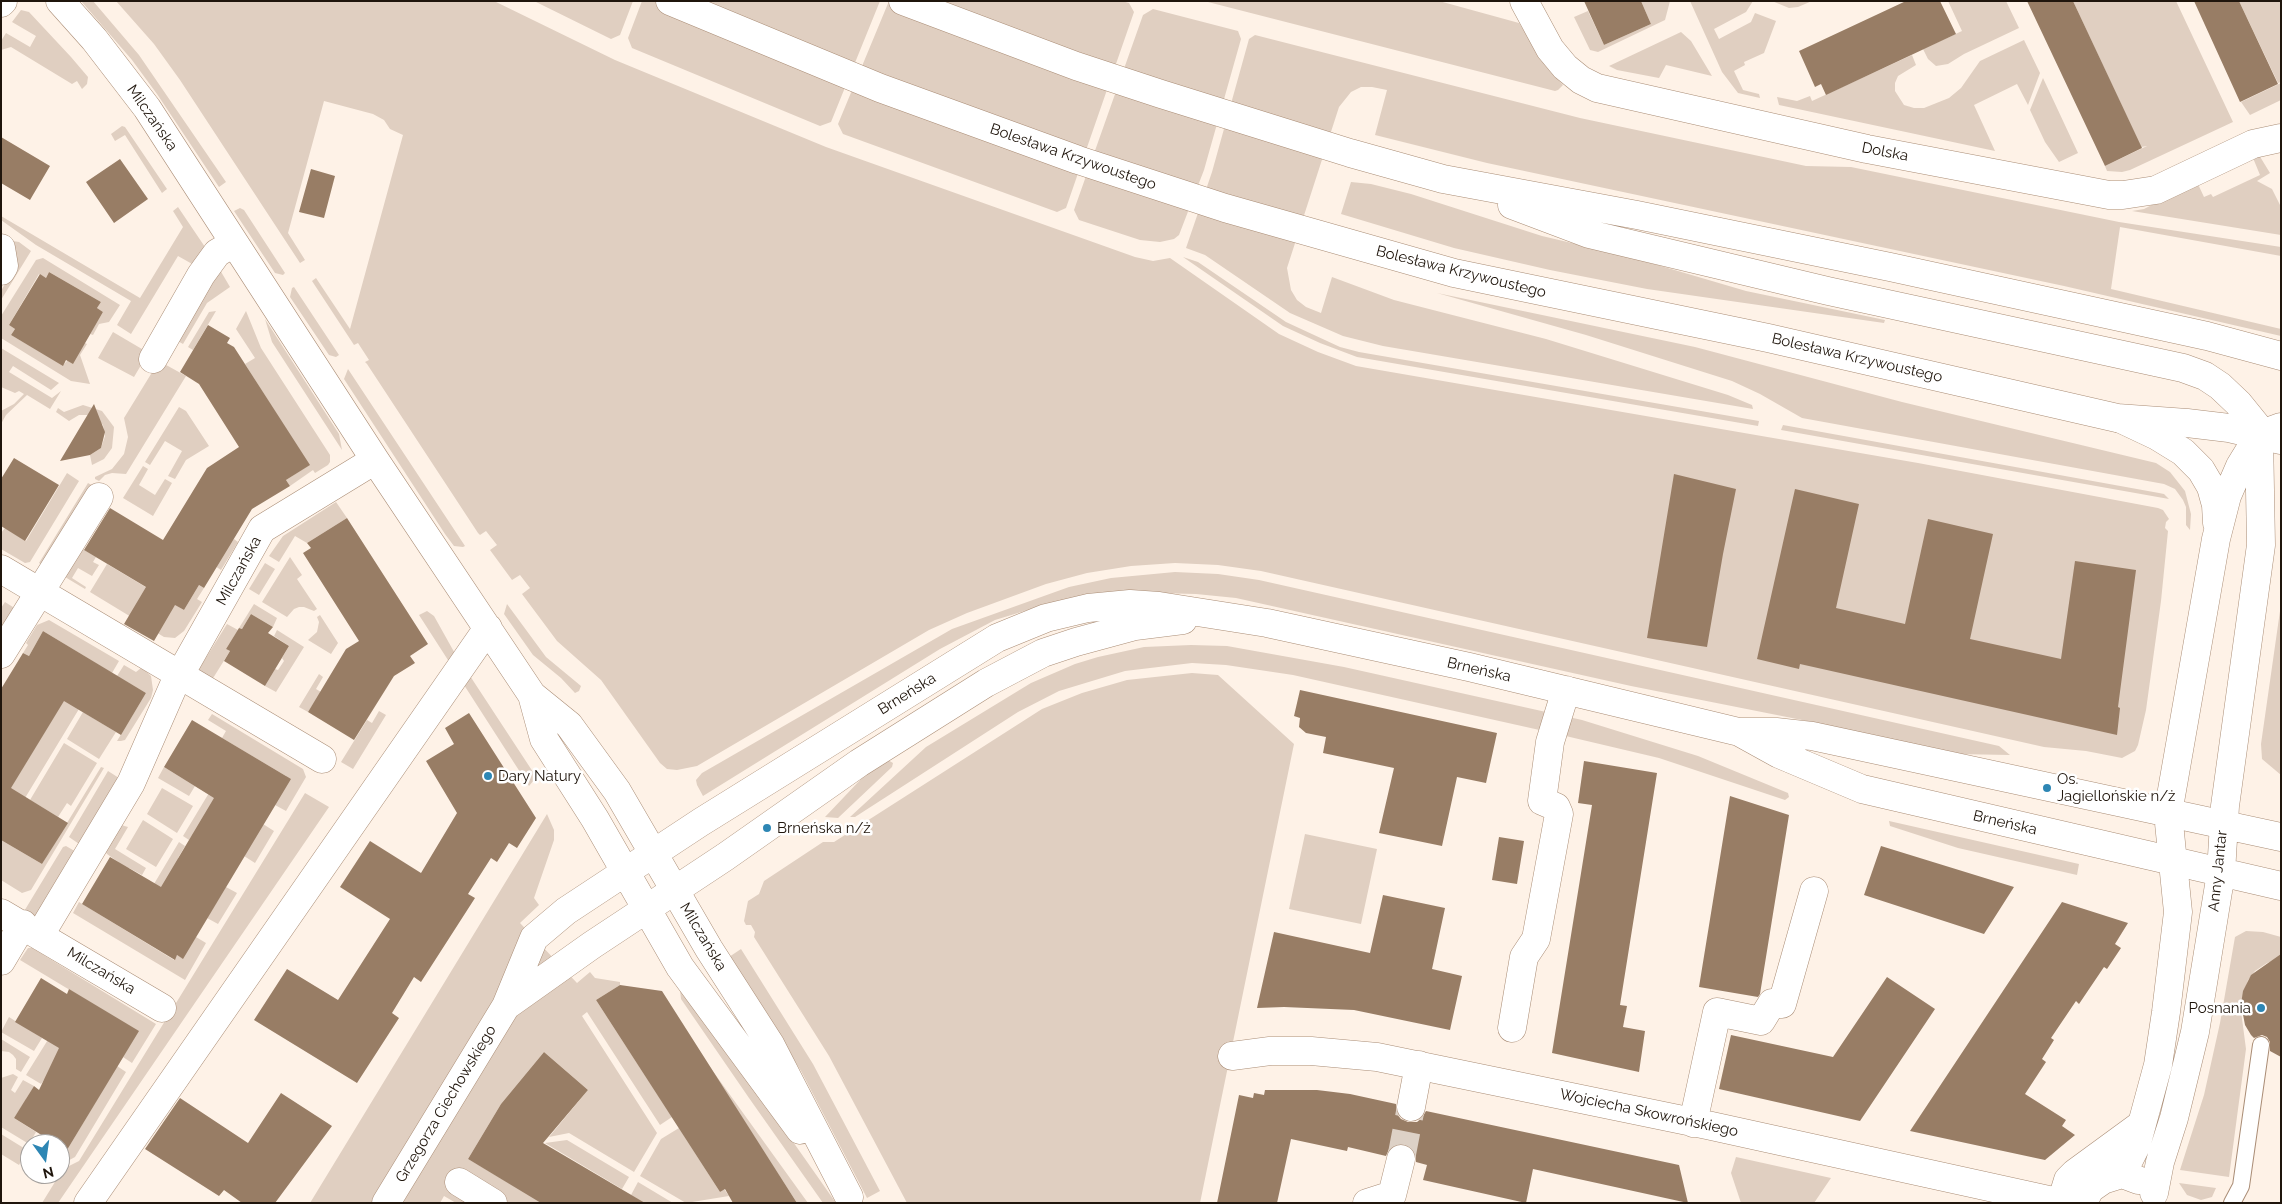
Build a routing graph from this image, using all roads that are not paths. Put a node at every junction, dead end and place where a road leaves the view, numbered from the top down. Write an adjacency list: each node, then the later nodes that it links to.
1 (60, 1): 7 (street, Milczańska)
2 (670, 1): 12 (street, Bolesława Krzywoustego)
3 (903, 1): 6 (street)
4 (1524, 1): 5 (street, Dolska)
5 (2281, 138)
6 (1443, 179): 10 (street); 13 (street)
7 (234, 243): 11 (street); 14 (street, Milczańska)
8 (1, 248): 9 (street)
9 (1, 271)
10 (2281, 356)
11 (153, 359)
12 (2117, 418): 13 (street, Bolesława Krzywoustego); 17 (street)
13 (2274, 434): 16 (street, Anny Jantar); 17 (street)
14 (375, 460): 21 (street, Milczańska); 23 (street, Milczańska)
15 (98, 497): 19 (street)
16 (2271, 537): 29 (street, Anny Jantar)
17 (2216, 539): 28 (street)
18 (1, 569): 19 (street)
19 (39, 591): 22 (street); 23 (street)
20 (1217, 617): 24 (street, Brneńska); 31 (street, Brneńska); 36 (street, Brneńska)
21 (488, 628): 25 (street, Milczańska); 55 (street)
22 (1, 654)
23 (180, 676): 27 (street); 39 (street, Milczańska)
24 (1566, 690): 26 (street, Brneńska); 43 (street)
25 (532, 695): 31 (street, Milczańska); 33 (street, Milczańska)
26 (1739, 732): 28 (street, Brneńska); 32 (street, Brneńska)
27 (322, 759)
28 (2168, 814): 29 (street, Brneńska); 32 (street)
29 (2223, 825): 30 (street, Brneńska); 34 (street, Anny Jantar)
30 (2281, 837)
31 (653, 854): 33 (street, Brneńska); 36 (street, Milczańska)
32 (2174, 862): 34 (street, Brneńska); 49 (street)
33 (625, 871): 38 (street, Milczańska); 41 (street, Grzegorza Ciechowskiego)
34 (2221, 873): 35 (street, Brneńska); 53 (street, Anny Jantar)
35 (2281, 886)
36 (675, 890): 38 (street, Brneńska); 54 (street, Milczańska)
37 (1814, 891): 48 (street)
38 (646, 909): 41 (street, Grzegorza Ciechowskiego); 54 (street, Milczańska)
39 (22, 924): 40 (street, Milczańska); 42 (street, Milczańska)
40 (1, 961)
41 (506, 1006): 56 (street, Grzegorza Ciechowskiego)
42 (162, 1008)
43 (1512, 1028)
44 (2261, 1045): 61 (lane)
45 (1232, 1056): 46 (street, Wojciecha Skowrońskiego)
46 (1418, 1065): 47 (street); 48 (street, Wojciecha Skowrońskiego)
47 (1411, 1107)
48 (1694, 1123): 59 (street, Wojciecha Skowrońskiego)
49 (2142, 1124): 51 (street); 59 (street)
50 (1401, 1159): 58 (street)
51 (2122, 1174): 53 (street, Anny Jantar); 60 (street)
52 (459, 1182): 57 (street)
53 (2158, 1199)
54 (851, 1200)
55 (88, 1203)
56 (386, 1203)
57 (493, 1203)
58 (1367, 1203)
59 (2061, 1203)
60 (2083, 1203)
61 (2232, 1203)

